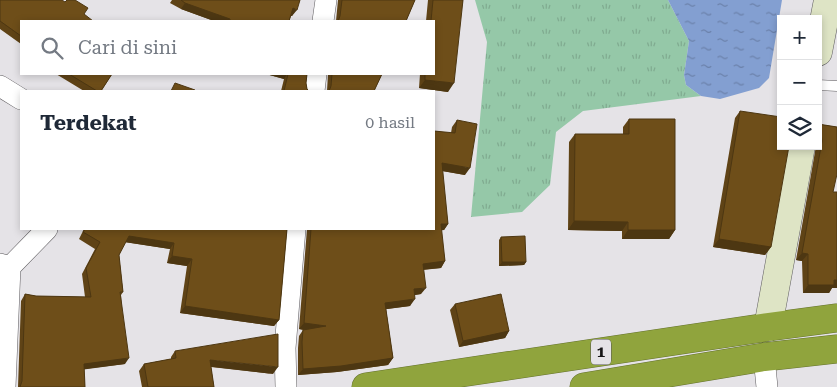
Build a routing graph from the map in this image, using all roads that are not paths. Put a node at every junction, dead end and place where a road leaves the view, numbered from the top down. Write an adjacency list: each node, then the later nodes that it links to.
1 (326, 0): 3 (street)
2 (830, 15): 4 (main road)
3 (323, 20)
4 (822, 40)
5 (316, 75): 9 (street)
6 (822, 85): 8 (lane)
7 (0, 86): 10 (street)
8 (837, 86)
9 (314, 90)
10 (20, 98)
11 (800, 150): 16 (main road)
12 (46, 230): 14 (street)
13 (296, 230): 20 (street)
14 (5, 266): 19 (street)
15 (837, 318): 16 (highway, 1)
16 (768, 327): 21 (highway, 1)
17 (837, 349): 18 (highway, 1)
18 (764, 357): 22 (highway, 1); 23 (street)
19 (5, 387)
20 (286, 387)
21 (366, 387)
22 (584, 387)
23 (768, 387)

